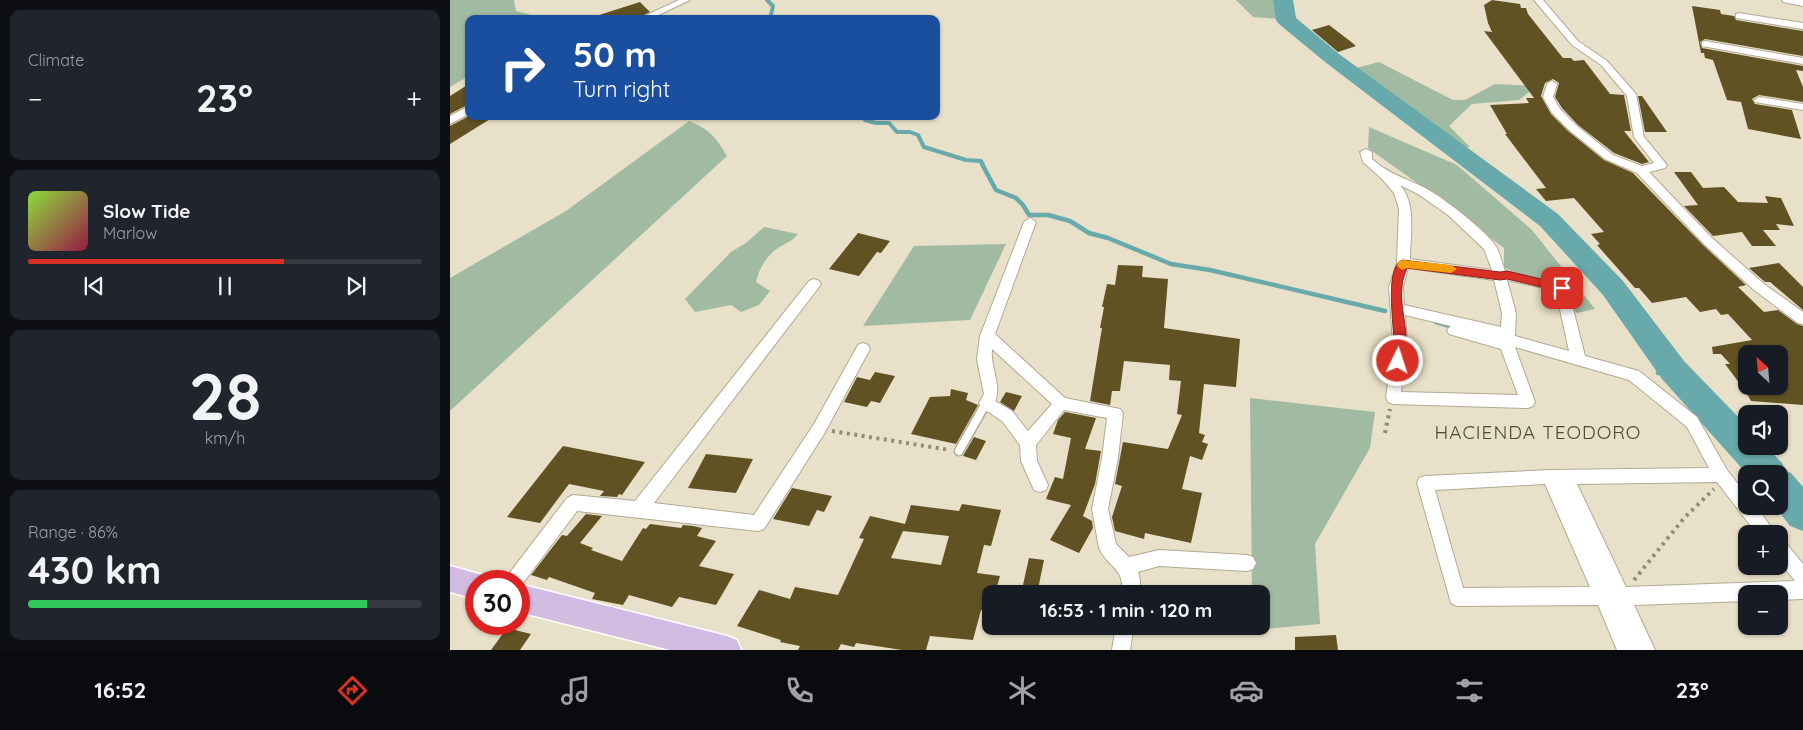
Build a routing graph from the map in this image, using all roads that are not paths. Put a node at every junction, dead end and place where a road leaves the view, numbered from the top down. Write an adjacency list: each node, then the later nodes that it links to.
1 (686, 0): 5 (street)
2 (1538, 0): 16 (street)
3 (1786, 0): 4 (street)
4 (1803, 2)
5 (651, 15)
6 (1739, 16): 7 (street)
7 (1803, 26)
8 (1706, 44): 9 (street)
9 (1803, 61)
10 (1552, 84): 16 (street)
11 (1759, 100): 12 (street)
12 (1803, 108)
13 (465, 112): 14 (street)
14 (450, 121)
15 (1366, 152): 17 (street)
16 (1641, 170): 23 (street)
17 (1386, 176): 19 (street); 20 (street)
18 (1030, 222): 24 (street)
19 (1403, 263): 20 (street); 22 (street)
20 (1500, 276): 25 (street); 27 (street)
21 (814, 284): 35 (street)
22 (1397, 312): 25 (street); 25 (street)
23 (1803, 320)
24 (987, 336): 28 (street); 29 (street)
25 (1508, 339): 27 (street)
26 (863, 349): 35 (street)
27 (1579, 358): 33 (street)
28 (1061, 402): 30 (street); 39 (street)
29 (986, 403): 30 (street); 31 (lane)
30 (1028, 442): 34 (street)
31 (959, 451)
32 (1558, 477): 33 (street); 46 (street); 46 (street); 47 (street)
33 (1723, 477): 36 (street)
34 (1040, 485)
35 (639, 509): 40 (street)
36 (1761, 525)
37 (1788, 559): 41 (street)
38 (1247, 563): 39 (street)
39 (1128, 566): 44 (street)
40 (522, 570)
41 (1803, 578)
42 (450, 579): 43 (main road)
43 (465, 583)
44 (1133, 585)
45 (1803, 590): 47 (street)
46 (1602, 596): 47 (street); 52 (street)
47 (1621, 596): 53 (street)
48 (530, 601): 50 (main road)
49 (1124, 635): 51 (street)
50 (726, 650)
51 (1121, 650)
52 (1627, 650)
53 (1646, 650)

